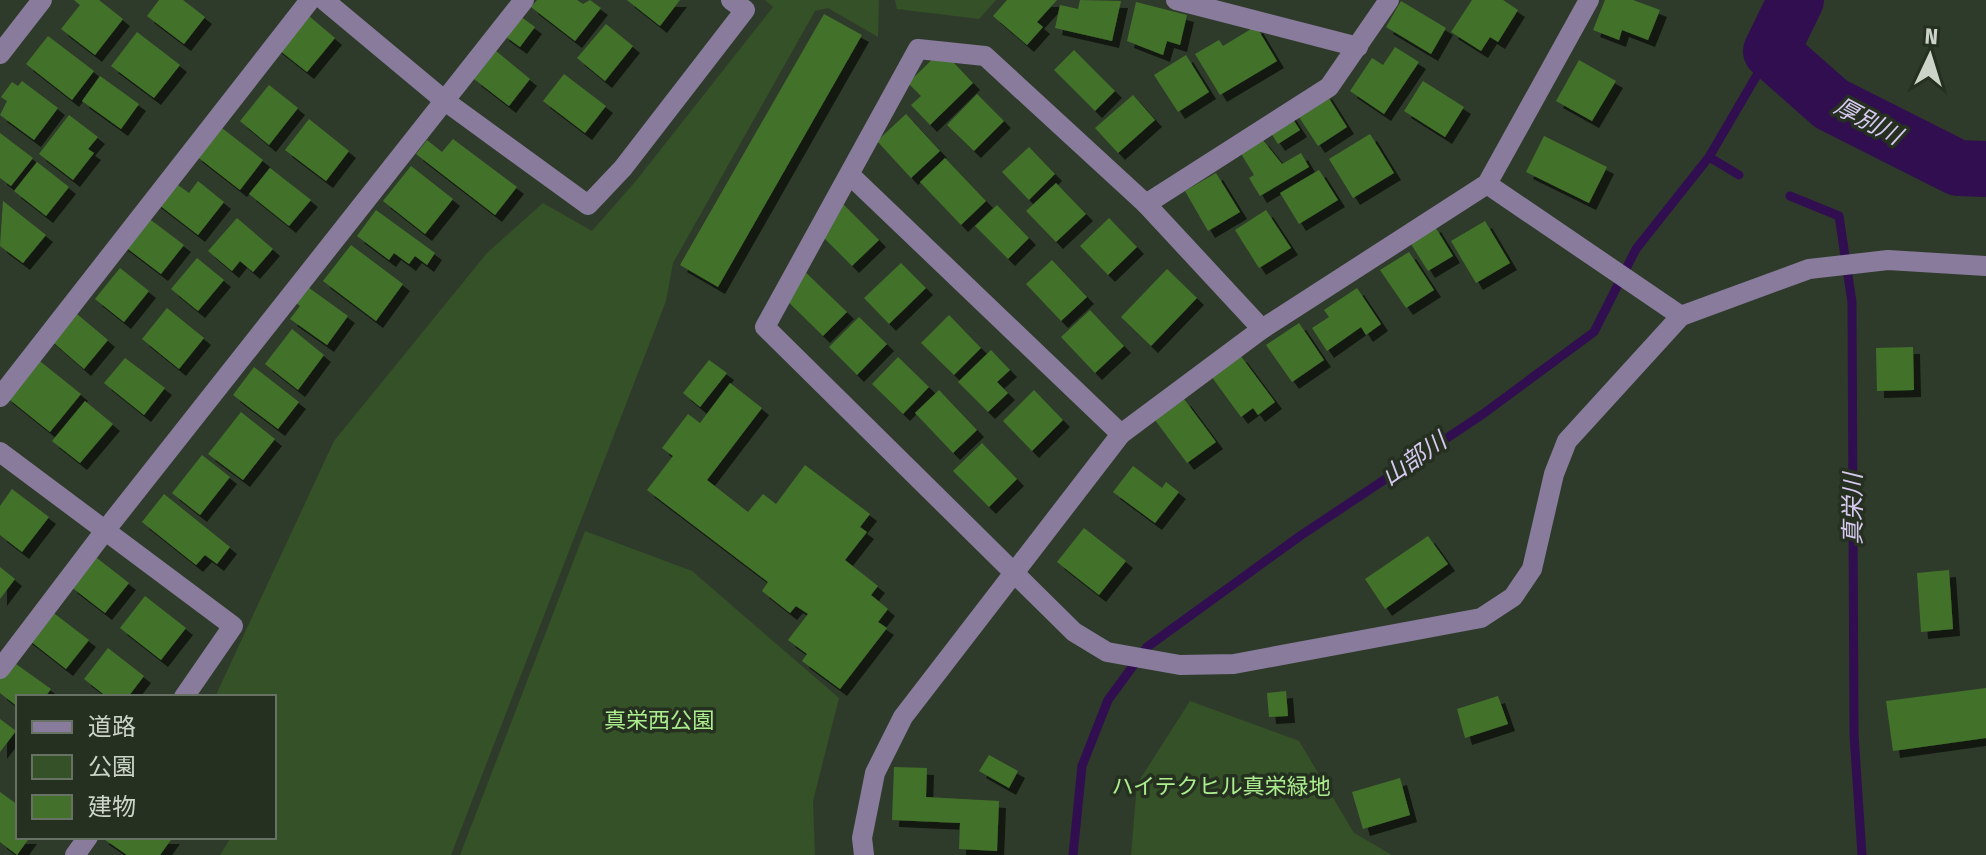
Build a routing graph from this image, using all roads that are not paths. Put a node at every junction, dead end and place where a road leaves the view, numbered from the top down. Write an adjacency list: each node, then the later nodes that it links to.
1 (42, 0): 10 (street)
2 (310, 0): 18 (street)
3 (324, 0): 11 (street)
4 (524, 0): 11 (street)
5 (731, 0): 11 (street)
6 (1176, 0): 9 (street)
7 (1389, 0): 9 (street)
8 (1589, 0): 13 (street)
9 (1358, 47): 14 (street)
10 (0, 54)
11 (445, 101): 21 (street)
12 (850, 175): 14 (street); 19 (street); 22 (street)
13 (1487, 184): 16 (street); 17 (street)
14 (1146, 204): 17 (street)
15 (1986, 266): 16 (street)
16 (1681, 316): 22 (street)
17 (1262, 329): 19 (street)
18 (0, 397)
19 (1121, 434): 22 (street)
20 (0, 452): 21 (street)
21 (104, 532): 23 (street); 24 (street)
22 (1014, 572): 25 (street)
23 (0, 669)
24 (185, 695)
25 (864, 855)

